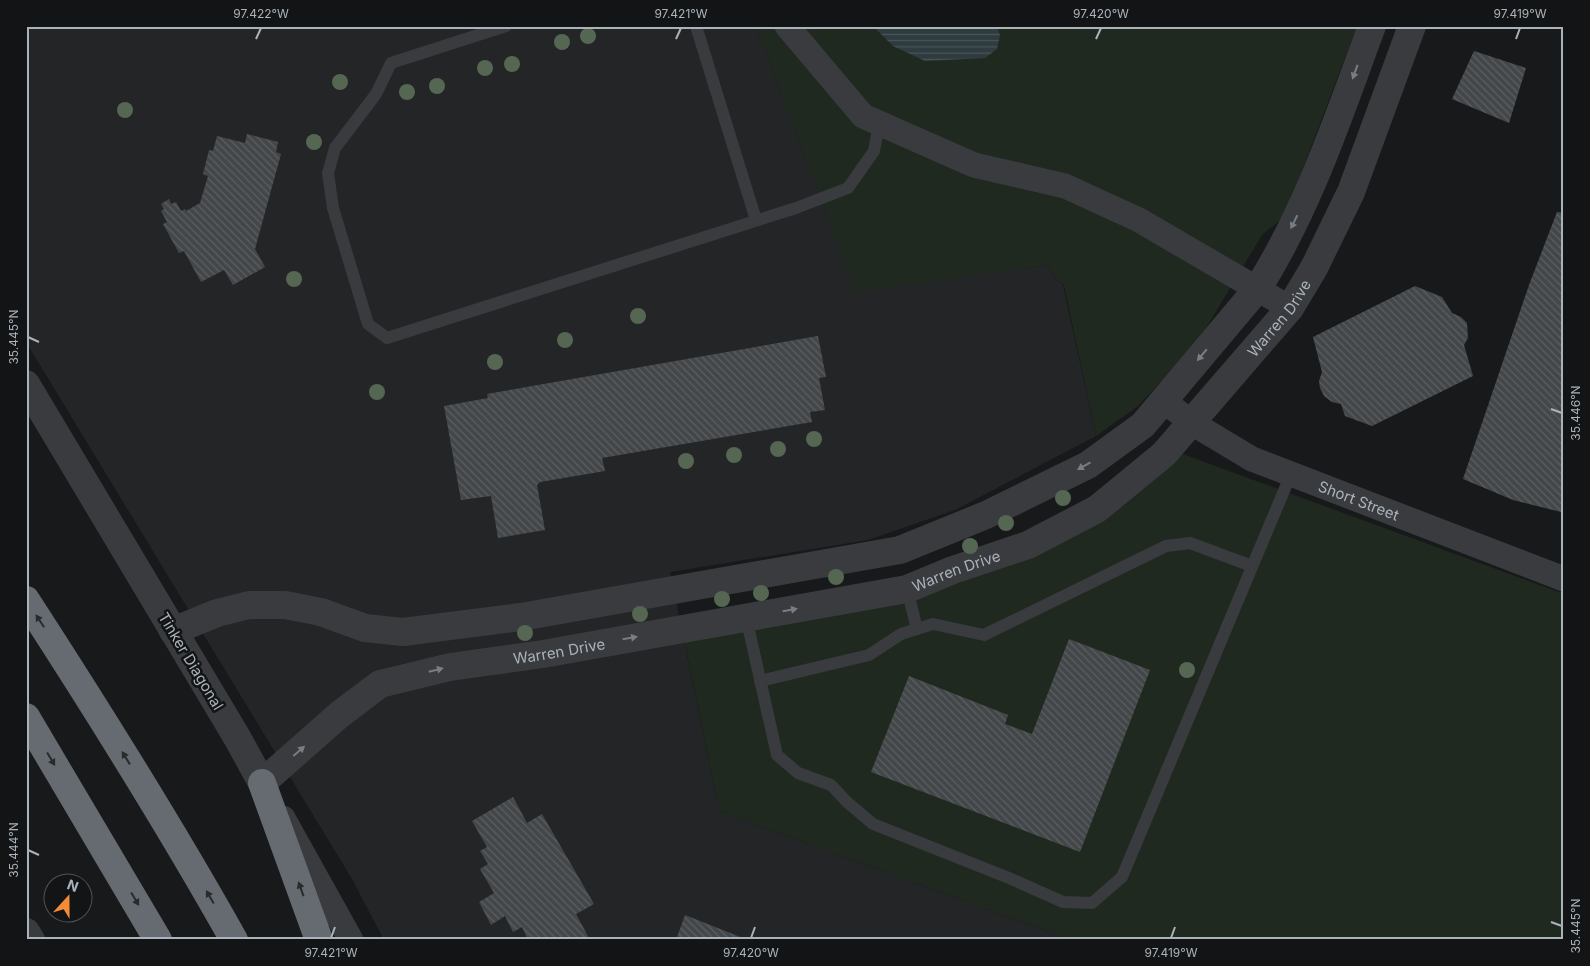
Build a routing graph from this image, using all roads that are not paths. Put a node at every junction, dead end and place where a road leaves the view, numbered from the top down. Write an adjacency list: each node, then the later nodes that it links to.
1 (506, 26): 7 (lane)
2 (696, 26): 7 (lane)
3 (788, 26): 6 (street)
4 (1372, 26): 8 (street, one-way to 8)
5 (1412, 26): 9 (street, Warren Drive)
6 (879, 123): 7 (lane); 8 (street)
7 (756, 220)
8 (1258, 288): 9 (street); 11 (street, one-way to 11)
9 (1290, 308): 12 (street, Warren Drive)
10 (26, 384): 20 (street, Tinker Diagonal)
11 (1164, 401): 12 (street, Short Street); 20 (street, one-way to 20)
12 (1192, 423): 13 (street, Short Street); 16 (street, Warren Drive)
13 (1291, 474): 14 (lane); 15 (street, Short Street)
14 (1252, 566): 19 (lane); 21 (lane)
15 (1564, 579)
16 (907, 589): 18 (street, Warren Drive, one-way to 16); 19 (lane)
17 (26, 600): 27 (highway, one-way to 17)
18 (746, 617): 21 (lane); 23 (street, Warren Drive, one-way to 18)
19 (917, 629): 21 (lane)
20 (173, 631): 23 (street, Tinker Diagonal)
21 (760, 681)
22 (26, 717): 26 (highway, one-way to 26)
23 (262, 783): 28 (highway, one-way to 23); 29 (street, Tinker Diagonal)
24 (26, 932): 25 (street)
25 (32, 940)
26 (158, 940)
27 (234, 940)
28 (319, 940)
29 (351, 940)

